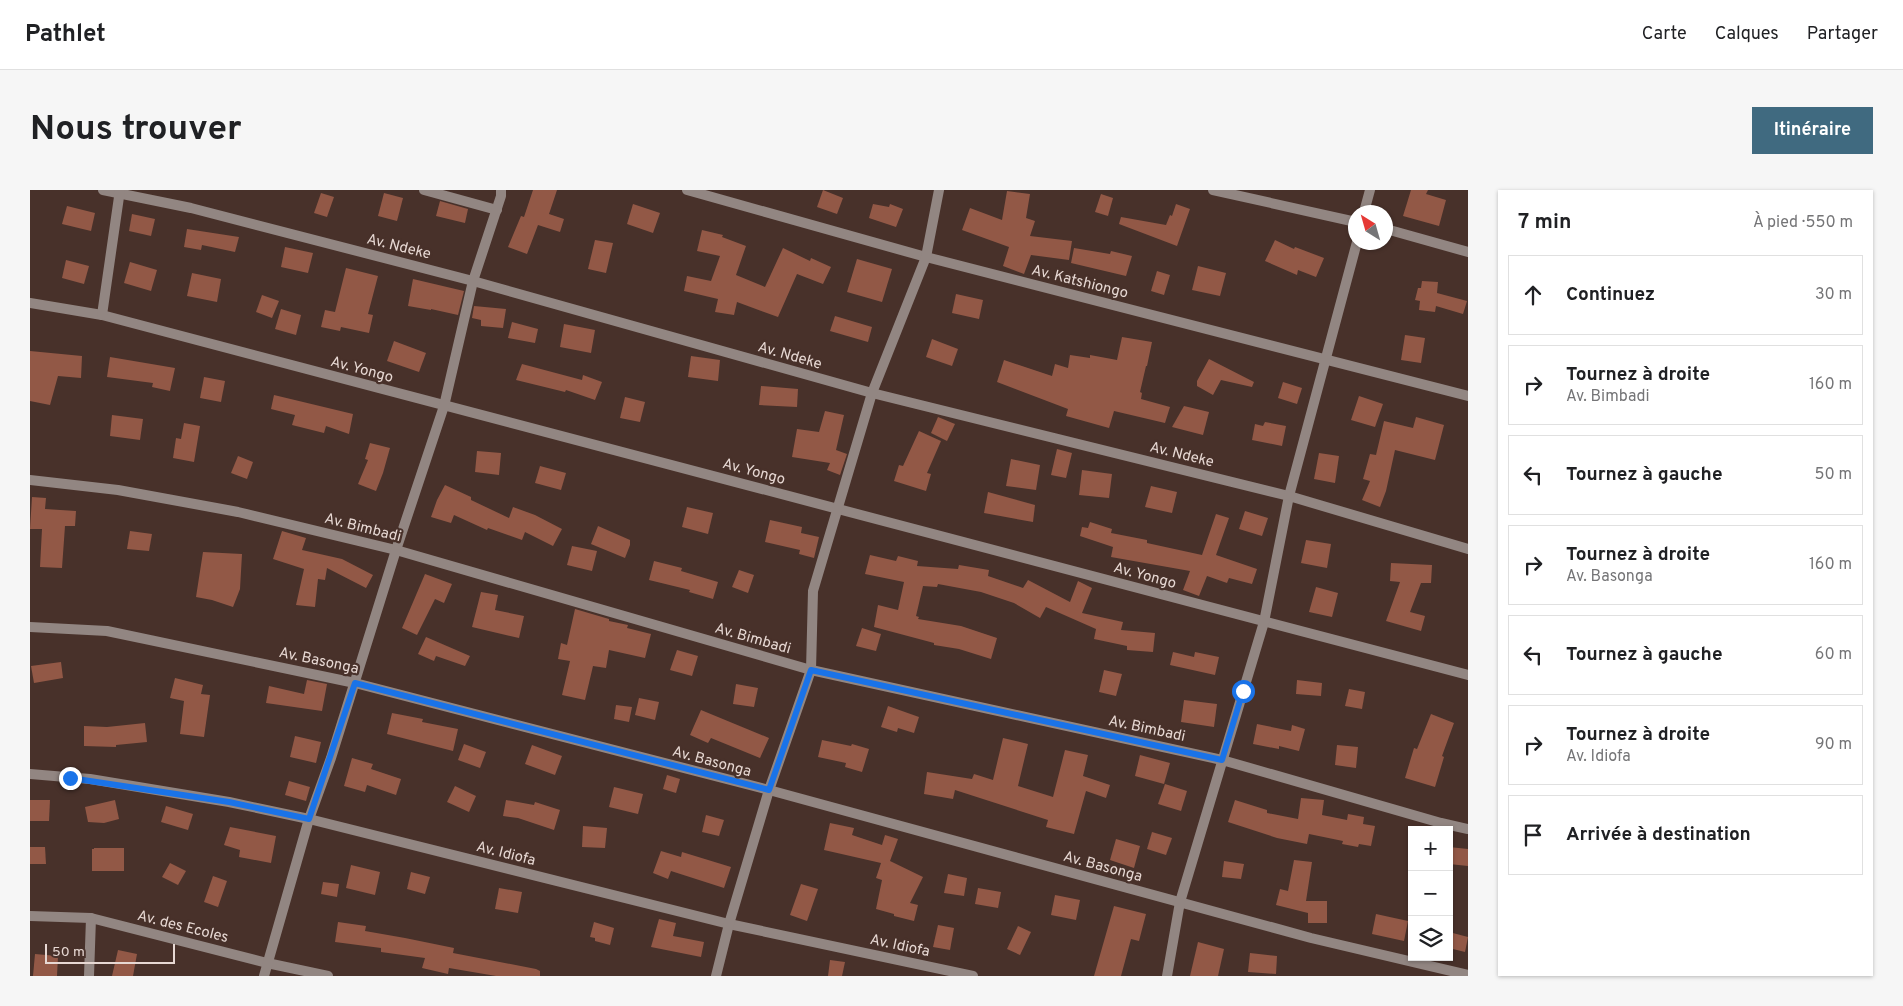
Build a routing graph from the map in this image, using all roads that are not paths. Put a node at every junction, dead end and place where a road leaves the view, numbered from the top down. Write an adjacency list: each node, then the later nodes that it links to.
1 (103, 190): 8 (street, Av. Ndeke)
2 (424, 190): 10 (street)
3 (501, 190): 10 (street)
4 (687, 190): 15 (street, Av. Katshiongo)
5 (939, 190): 15 (street)
6 (1213, 190): 11 (street)
7 (1370, 190): 9 (street)
8 (120, 192): 16 (street, Av. Ndeke); 18 (street)
9 (1366, 205)
10 (497, 210): 16 (street)
11 (1348, 220)
12 (1393, 232): 14 (street)
13 (1355, 250): 19 (street)
14 (1468, 252)
15 (926, 257): 19 (street, Av. Katshiongo); 20 (street)
16 (473, 281): 20 (street, Av. Ndeke); 22 (street)
17 (30, 303): 18 (street, Av. Yongo)
18 (102, 315): 22 (street, Av. Yongo)
19 (1326, 358): 21 (street, Av. Katshiongo); 24 (street)
20 (872, 393): 24 (street, Av. Ndeke); 25 (street)
21 (1468, 396)
22 (444, 406): 25 (street, Av. Yongo); 26 (street)
23 (30, 480): 26 (street, Av. Bimbadi)
24 (1289, 496): 27 (street, Av. Ndeke); 28 (street)
25 (837, 508): 28 (street, Av. Yongo); 30 (street)
26 (396, 550): 30 (street, Av. Bimbadi); 32 (street)
27 (1468, 550)
28 (1264, 622): 31 (street, Av. Yongo); 33 (street)
29 (30, 628): 32 (street, Av. Basonga)
30 (811, 670): 33 (street, Av. Bimbadi); 35 (street)
31 (1468, 675)
32 (355, 683): 35 (street, Av. Basonga); 36 (street)
33 (1222, 760): 37 (street, Av. Bimbadi); 38 (street)
34 (30, 774): 36 (street, Av. Idiofa)
35 (769, 790): 38 (street, Av. Basonga); 41 (street)
36 (309, 819): 41 (street, Av. Idiofa); 42 (street)
37 (1468, 829)
38 (1180, 902): 43 (street, Av. Basonga); 49 (street)
39 (30, 916): 40 (street, Av. des Ecoles)
40 (91, 918): 42 (street, Av. des Ecoles); 44 (street)
41 (729, 924): 47 (street); 48 (street, Av. Idiofa)
42 (267, 963): 45 (street); 46 (street, Av. des Ecoles)
43 (1468, 975)
44 (89, 976)
45 (264, 976)
46 (328, 976)
47 (716, 976)
48 (973, 976)
49 (1167, 976)

